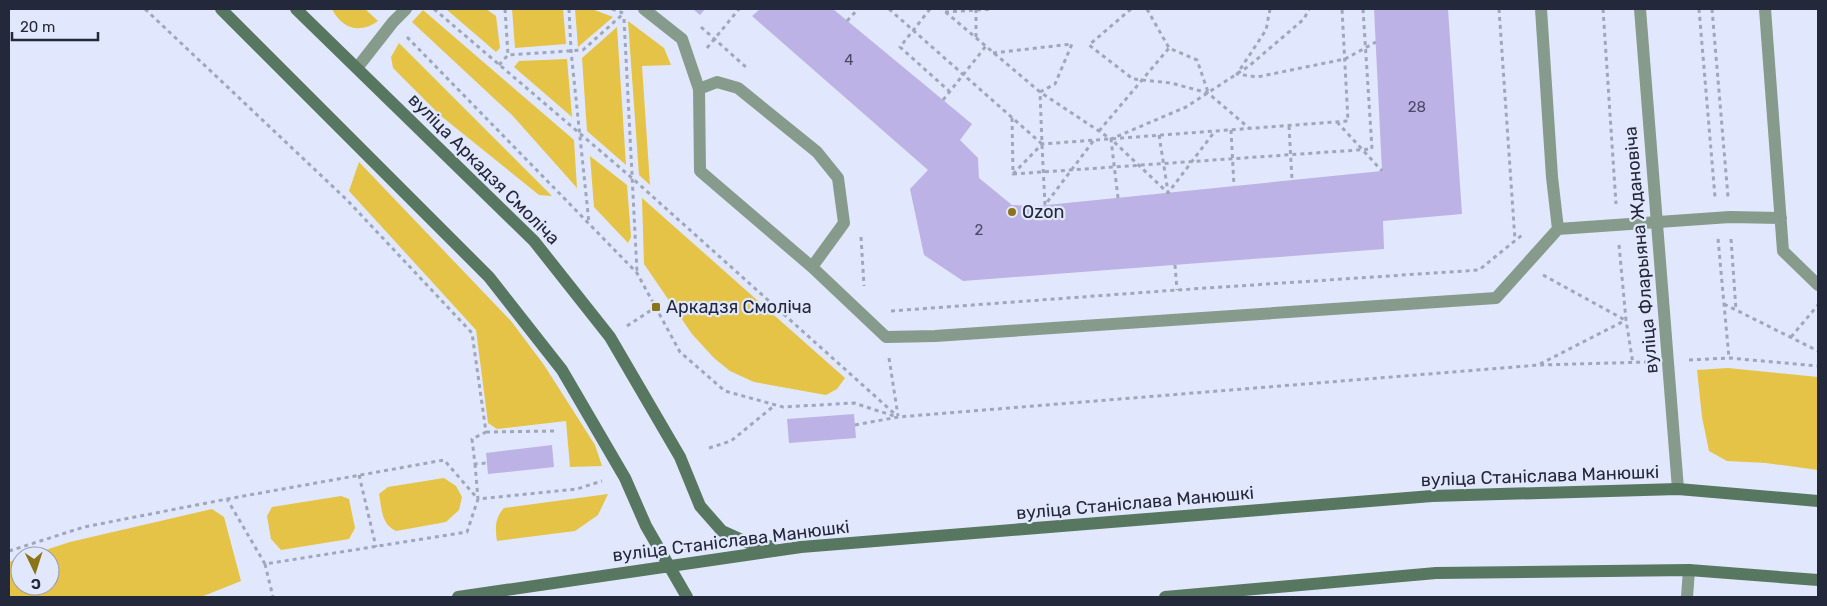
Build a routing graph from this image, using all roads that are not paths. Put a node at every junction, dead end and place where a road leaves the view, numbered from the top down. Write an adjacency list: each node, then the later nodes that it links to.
1 (221, 9): 18 (main road)
2 (296, 9): 8 (main road, вуліца Аркадзя Смоліча)
3 (406, 9): 8 (street)
4 (644, 9): 9 (street)
5 (1541, 9): 12 (street)
6 (1640, 9): 11 (street, вуліца Фларыяна Ждановіча)
7 (1765, 9): 10 (street)
8 (357, 68): 17 (main road, вуліца Аркадзя Смоліча)
9 (699, 89): 13 (street); 13 (street)
10 (1781, 218): 11 (street); 14 (street)
11 (1656, 221): 12 (street); 15 (street, вуліца Фларыяна Ждановіча)
12 (1558, 229): 13 (street)
13 (812, 267)
14 (1818, 284)
15 (1678, 490): 16 (main road, вуліца Станіслава Манюшкі); 17 (main road, вуліца Станіслава Манюшкі)
16 (1818, 500)
17 (801, 547): 18 (main road, вуліца Станіслава Манюшкі)
18 (668, 565): 21 (main road, вуліца Станіслава Манюшкі); 22 (main road)
19 (1689, 570): 20 (main road); 23 (main road); 24 (street)
20 (1818, 580)
21 (458, 597)
22 (687, 597)
23 (1165, 597)
24 (1687, 597)

